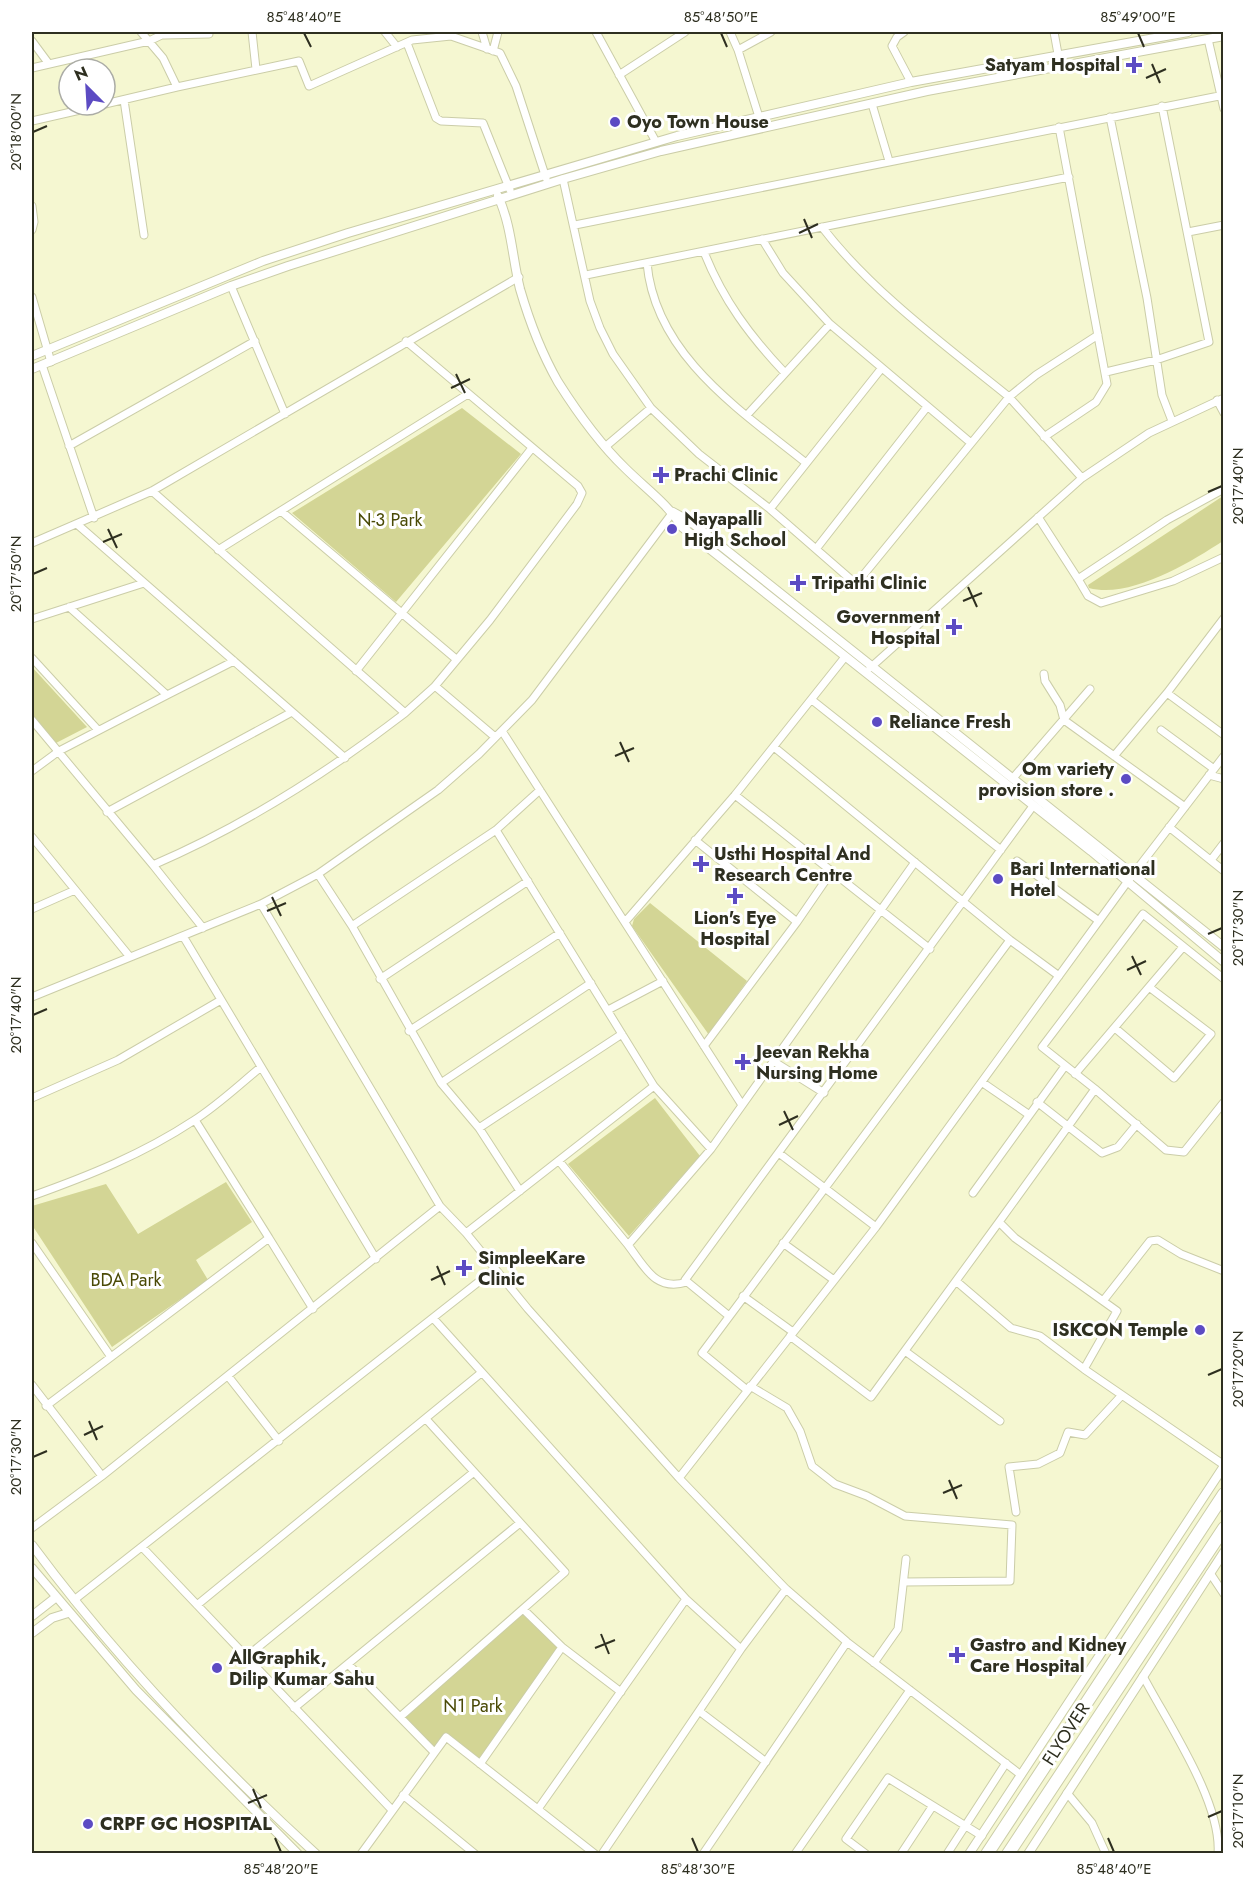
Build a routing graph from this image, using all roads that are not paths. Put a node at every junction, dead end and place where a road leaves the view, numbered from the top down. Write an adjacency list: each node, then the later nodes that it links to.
1 (141, 32): 19 (street)
2 (252, 32): 27 (street)
3 (385, 32): 21 (street)
4 (482, 32): 22 (street)
5 (498, 32): 22 (street)
6 (596, 32): 28 (street)
7 (685, 32): 28 (street)
8 (730, 32): 23 (street)
9 (771, 32): 23 (street)
10 (904, 32): 29 (street)
11 (1054, 32): 24 (street)
12 (1188, 32): 14 (street)
13 (166, 33): 15 (street); 19 (street)
14 (1172, 33): 24 (street)
15 (209, 34)
16 (1224, 36): 17 (street)
17 (1208, 39): 31 (street); 34 (street)
18 (32, 41): 25 (street)
19 (148, 41): 25 (street); 30 (street)
20 (407, 43): 21 (street); 22 (street); 50 (street)
21 (396, 47): 27 (street)
22 (490, 50): 46 (street)
23 (738, 50): 39 (street)
24 (1058, 54): 29 (street)
25 (49, 64): 26 (street)
26 (32, 68)
27 (256, 69): 30 (street)
28 (621, 78): 44 (street)
29 (911, 82): 37 (street)
30 (177, 87): 32 (street)
31 (1222, 96): 35 (street); 36 (street)
32 (124, 100): 33 (street); 60 (street)
33 (117, 102)
34 (872, 104): 42 (street); 45 (street)
35 (1162, 106): 40 (street); 59 (street)
36 (1224, 109)
37 (787, 110): 39 (street); 42 (street)
38 (57, 115): 41 (street)
39 (759, 117): 44 (street)
40 (1110, 117): 43 (street); 74 (street)
41 (32, 121)
42 (789, 121): 48 (street)
43 (1059, 127): 45 (street); 47 (street)
44 (656, 142): 46 (street)
45 (889, 162): 55 (street)
46 (545, 175): 49 (street); 50 (street)
47 (1069, 177): 57 (street); 69 (street)
48 (563, 179): 49 (street); 55 (street)
49 (548, 185): 52 (street)
50 (509, 186): 51 (street); 52 (street)
51 (495, 190): 53 (street); 72 (street)
52 (512, 196): 53 (street)
53 (500, 200): 65 (street); 66 (street)
54 (32, 206): 58 (street)
55 (575, 225): 64 (street)
56 (1224, 225): 59 (street)
57 (822, 227): 61 (street); 82 (street)
58 (32, 230)
59 (1188, 232): 74 (street)
60 (144, 235)
61 (762, 239): 62 (street); 68 (street)
62 (704, 252): 63 (street); 80 (street)
63 (646, 263): 64 (street); 88 (street)
64 (586, 275): 85 (street)
65 (519, 277): 71 (street); 93 (street)
66 (231, 286): 70 (street); 75 (street)
67 (32, 297): 72 (street)
68 (830, 324): 78 (street); 80 (street)
69 (1098, 335): 79 (street); 82 (street)
70 (255, 341): 87 (street); 92 (street)
71 (406, 341): 81 (street); 87 (street)
72 (47, 351): 73 (street); 75 (street)
73 (32, 356)
74 (1156, 360): 79 (street); 89 (street)
75 (51, 362): 76 (street)
76 (42, 365): 77 (street); 92 (street)
77 (32, 369)
78 (881, 369): 84 (street); 95 (street)
79 (1106, 372): 90 (street)
80 (785, 373): 88 (street)
81 (468, 393): 94 (street); 100 (street)
82 (1009, 397): 90 (street); 91 (street)
83 (1220, 399): 86 (street); 89 (street)
84 (927, 407): 91 (street); 106 (street)
85 (651, 408): 93 (street); 99 (street)
86 (1224, 413)
87 (285, 414): 98 (street)
88 (747, 415): 95 (street)
89 (1172, 421): 96 (street)
90 (1044, 437): 96 (street)
91 (971, 443): 106 (street)
92 (69, 446): 103 (street)
93 (605, 447): 101 (street)
94 (532, 448): 112 (street); 117 (street)
95 (806, 464): 99 (street)
96 (1082, 478): 102 (street)
97 (1224, 489): 109 (street)
98 (152, 491): 103 (street); 107 (street)
99 (770, 509): 106 (street)
100 (281, 511): 107 (street); 112 (street)
101 (673, 512): 115 (street); 119 (street); 132 (street)
102 (1038, 517): 109 (street); 119 (street)
103 (94, 518): 104 (street)
104 (78, 525): 105 (street); 110 (street)
105 (32, 543)
106 (816, 549)
107 (218, 550): 120 (street)
108 (1224, 557): 109 (street)
109 (1078, 579)
110 (144, 583): 111 (street); 118 (street)
111 (69, 607): 114 (street); 125 (street)
112 (402, 615): 117 (street); 120 (street)
113 (1224, 618): 124 (street)
114 (32, 619)
115 (845, 657): 119 (street); 126 (street)
116 (32, 658): 131 (street)
117 (456, 659): 122 (street)
118 (234, 661): 125 (street); 127 (street)
119 (869, 669): 143 (street); 147 (street)
120 (356, 671): 128 (street)
121 (1044, 674): 130 (street)
122 (435, 686): 128 (street); 135 (street)
123 (1090, 690): 130 (street)
124 (1167, 693): 134 (street); 138 (street)
125 (167, 695): 131 (street)
126 (812, 700): 136 (street); 155 (street)
127 (292, 712): 140 (street); 149 (street)
128 (405, 713): 140 (street)
129 (32, 720): 137 (street)
130 (1064, 720): 138 (street); 143 (street)
131 (99, 730): 137 (street)
132 (502, 730): 135 (street); 145 (street)
133 (1161, 730): 142 (street)
134 (1224, 735)
135 (495, 737): 162 (street)
136 (774, 747): 146 (street); 158 (street)
137 (59, 751): 141 (street); 149 (street)
138 (1114, 756): 148 (street)
139 (1224, 756): 142 (street)
140 (345, 758): 159 (street)
141 (32, 771)
142 (1211, 772): 144 (street); 148 (street)
143 (1013, 778): 163 (street)
144 (1224, 779)
145 (540, 790): 151 (street); 171 (street)
146 (735, 795): 153 (street); 160 (street)
147 (1033, 806): 155 (street); 163 (street)
148 (1185, 807): 150 (street)
149 (107, 812): 159 (street)
150 (1169, 827): 156 (street); 163 (street)
151 (496, 830): 164 (street); 173 (street)
152 (32, 837): 165 (street)
153 (695, 840): 171 (street); 172 (street)
154 (1224, 843): 156 (street)
155 (1001, 850): 166 (street)
156 (1211, 860): 161 (street)
157 (1017, 861): 170 (street)
158 (915, 862): 166 (street); 169 (street)
159 (153, 865): 174 (street)
160 (832, 871): 169 (street); 172 (street)
161 (1224, 871)
162 (318, 874): 167 (street); 173 (street)
163 (1131, 877): 170 (street); 178 (street); 180 (street)
164 (528, 881): 175 (street); 186 (street)
165 (75, 890): 168 (street); 183 (street)
166 (964, 902): 177 (street); 181 (street)
167 (261, 904): 174 (street); 223 (street)
168 (32, 909)
169 (881, 910): 181 (street); 198 (street)
170 (1099, 921): 185 (street)
171 (625, 922): 188 (street)
172 (797, 922): 197 (street)
173 (352, 926): 186 (street)
174 (203, 928): 176 (street)
175 (560, 933): 189 (street); 195 (street)
176 (183, 936): 183 (street); 192 (street)
177 (1010, 940): 185 (street); 219 (street)
178 (1204, 945): 182 (street); 184 (street)
179 (1183, 947): 182 (street); 190 (street); 199 (street)
180 (1224, 947)
181 (930, 950): 206 (street)
182 (1195, 956): 187 (street)
183 (130, 957): 191 (street)
184 (1224, 962)
185 (1059, 976): 203 (street)
186 (380, 979): 195 (street)
187 (1224, 979)
188 (663, 981): 193 (street); 197 (street)
189 (591, 983): 193 (street); 202 (street)
190 (1149, 987): 194 (street); 194 (street)
191 (32, 998)
192 (221, 1000): 200 (street); 207 (street)
193 (608, 1010): 196 (street)
194 (1115, 1028): 201 (street)
195 (409, 1031): 202 (street)
196 (622, 1034): 204 (street); 215 (street)
197 (704, 1046): 210 (street)
198 (773, 1061): 206 (street); 210 (street)
199 (1065, 1066): 201 (street); 208 (street)
200 (261, 1067): 212 (street); 231 (street)
201 (1075, 1074): 205 (street)
202 (441, 1083): 215 (street)
203 (983, 1083): 211 (street); 225 (street)
204 (654, 1086): 216 (street); 218 (street)
205 (1095, 1089): 213 (street); 214 (street)
206 (824, 1093): 217 (street)
207 (32, 1098)
208 (1037, 1102): 211 (street); 214 (street)
209 (1224, 1102): 213 (street)
210 (742, 1105): 216 (street)
211 (1028, 1114): 221 (street)
212 (195, 1120): 222 (street); 227 (street)
213 (1137, 1124): 214 (street)
214 (1067, 1126): 224 (street)
215 (479, 1128): 220 (street)
216 (711, 1149): 230 (street)
217 (780, 1154): 219 (street); 236 (street)
218 (559, 1161): 220 (street); 230 (street)
219 (825, 1189): 225 (street); 229 (street)
220 (520, 1191): 226 (street)
221 (973, 1193)
222 (32, 1196)
223 (441, 1206): 226 (street); 231 (street)
224 (999, 1222): 235 (street); 238 (street)
225 (876, 1227): 234 (street)
226 (466, 1233): 232 (street)
227 (269, 1238): 239 (street); 244 (street)
228 (32, 1243): 244 (street)
229 (783, 1243): 234 (street); 237 (street)
230 (628, 1245): 236 (street)
231 (376, 1259): 239 (street)
232 (495, 1269): 241 (street); 258 (street)
233 (1224, 1271): 238 (street)
234 (834, 1280): 242 (street)
235 (956, 1281): 243 (street); 245 (street)
236 (687, 1282): 240 (street)
237 (743, 1296): 240 (street); 242 (street)
238 (1103, 1301): 245 (street)
239 (313, 1309): 247 (street)
240 (729, 1316): 249 (street)
241 (433, 1318): 246 (street); 254 (street)
242 (791, 1334): 243 (street); 249 (street)
243 (905, 1351): 253 (street)
244 (111, 1357): 251 (street)
245 (1084, 1369): 250 (street)
246 (481, 1373): 252 (street); 274 (street)
247 (228, 1376): 254 (street); 257 (street)
248 (32, 1385): 251 (street)
249 (749, 1388): 258 (street); 270 (street)
250 (1122, 1395): 255 (street); 260 (street)
251 (46, 1406): 257 (street)
252 (426, 1419): 256 (street); 276 (street)
253 (1000, 1421)
254 (279, 1441): 265 (street)
255 (1224, 1466): 299 (street)
256 (474, 1472): 261 (street); 286 (street)
257 (102, 1476): 262 (street)
258 (679, 1478): 271 (street)
259 (1224, 1494): 319 (highway, FLYOVER)
260 (1016, 1512)
261 (520, 1523): 277 (street); 288 (street)
262 (32, 1528)
263 (1224, 1528): 320 (highway, FLYOVER)
264 (32, 1545): 275 (street)
265 (143, 1548): 275 (street); 276 (street)
266 (1224, 1552): 269 (street)
267 (906, 1559): 270 (street)
268 (32, 1568): 273 (street)
269 (1210, 1573): 272 (street); 289 (street)
270 (904, 1582): 287 (street)
271 (786, 1589): 282 (street); 284 (street)
272 (1224, 1594)
273 (55, 1598): 278 (street); 279 (street)
274 (686, 1599): 284 (street); 291 (street)
275 (74, 1600): 281 (street)
276 (197, 1605): 286 (street)
277 (523, 1609): 283 (street); 294 (street)
278 (68, 1613): 280 (street); 285 (street)
279 (32, 1616)
280 (32, 1633)
281 (111, 1642): 285 (street); 308 (street)
282 (847, 1642): 287 (street); 296 (street)
283 (562, 1647): 291 (street); 298 (street)
284 (741, 1649): 293 (street)
285 (102, 1651): 307 (street)
286 (246, 1657): 292 (street)
287 (874, 1663): 290 (street)
288 (348, 1664): 292 (street); 294 (street)
289 (1143, 1676): 300 (street); 323 (street)
290 (910, 1690): 297 (street); 314 (street)
291 (621, 1692): 303 (street)
292 (294, 1708): 304 (street)
293 (699, 1711): 296 (street); 312 (street)
294 (400, 1717): 295 (street)
295 (434, 1752): 298 (street); 301 (street)
296 (766, 1762): 313 (street)
297 (1006, 1763): 299 (street); 305 (street)
298 (480, 1764): 303 (street)
299 (1021, 1775): 306 (street)
300 (1067, 1793): 321 (street); 322 (street)
301 (403, 1795): 304 (street); 310 (street)
302 (932, 1807): 305 (street); 315 (street); 316 (street)
303 (538, 1809): 311 (street)
304 (392, 1810): 309 (street)
305 (964, 1826): 306 (street); 317 (street)
306 (981, 1836): 318 (street)
307 (298, 1854)
308 (316, 1854)
309 (361, 1854)
310 (475, 1854)
311 (595, 1854)
312 (602, 1854)
313 (703, 1854)
314 (795, 1854)
315 (866, 1854)
316 (902, 1854)
317 (947, 1854)
318 (969, 1854)
319 (987, 1854)
320 (1008, 1854)
321 (1028, 1854)
322 (1106, 1854)
323 (1218, 1854)

